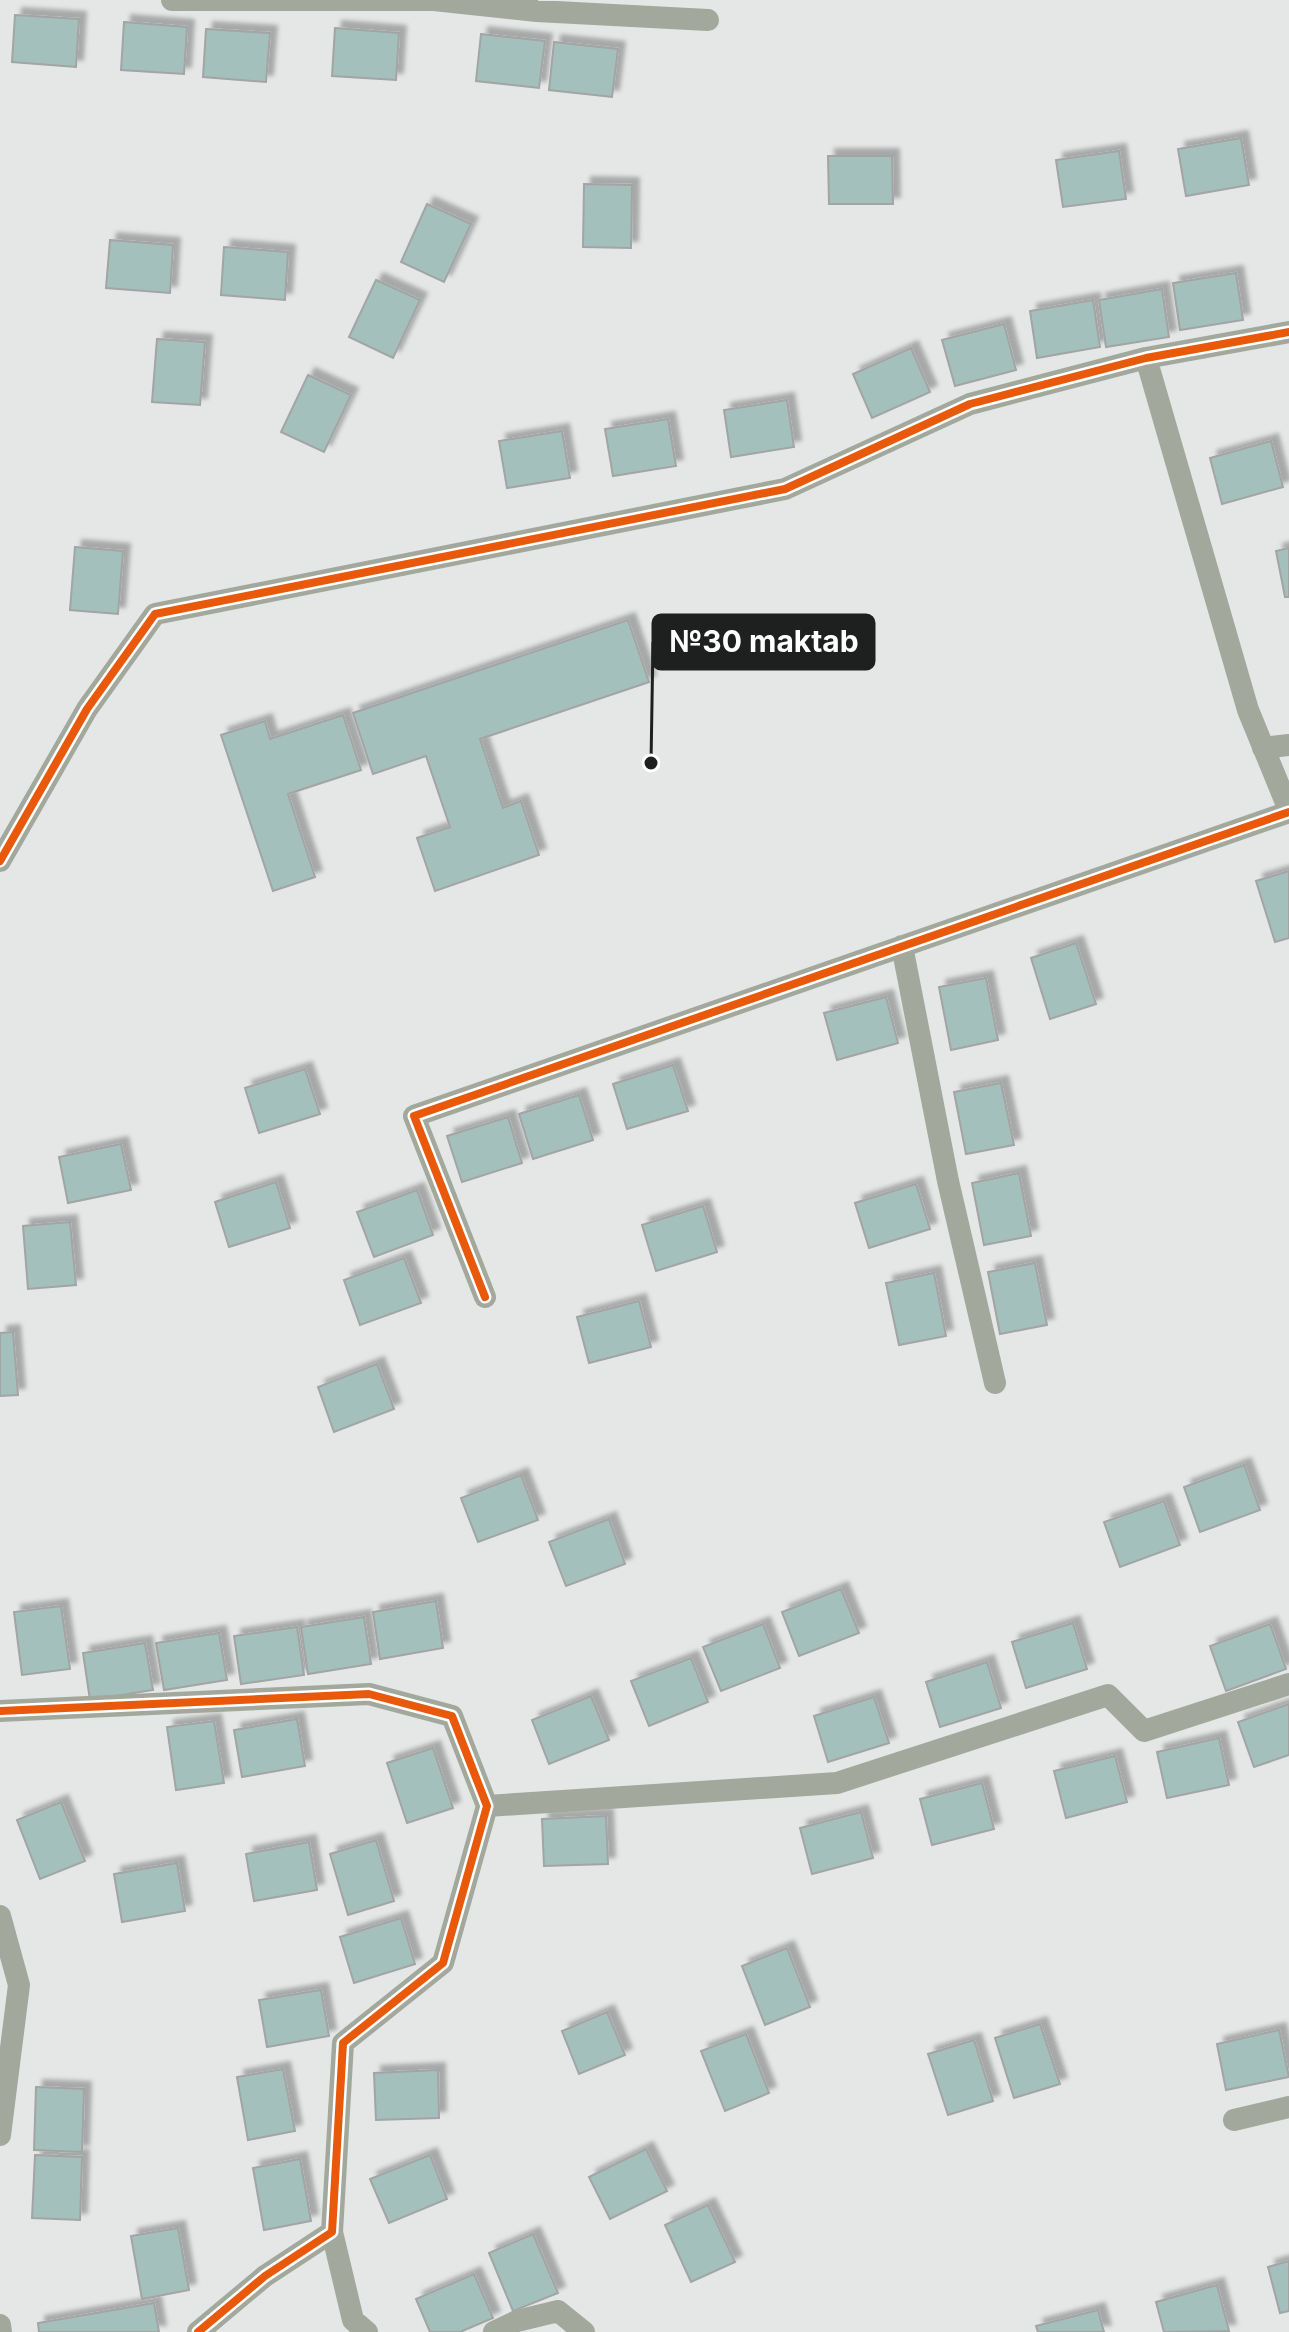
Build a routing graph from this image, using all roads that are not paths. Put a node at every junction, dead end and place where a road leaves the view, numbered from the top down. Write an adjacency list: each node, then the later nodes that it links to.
1 (172, 0): 2 (street)
2 (537, 5): 3 (street)
3 (708, 20)
4 (1289, 332): 5 (street)
5 (1146, 358): 7 (street); 9 (street)
6 (1289, 745): 7 (street)
7 (1263, 748): 8 (street)
8 (1289, 811): 10 (street)
9 (0, 861)
10 (902, 946): 11 (street); 12 (street)
11 (485, 1297)
12 (995, 1383)
13 (1289, 1684): 15 (street)
14 (0, 1711): 15 (street)
15 (487, 1806): 20 (street)
16 (0, 1916): 19 (street)
17 (1289, 2107): 18 (street)
18 (1234, 2120)
19 (0, 2135)
20 (332, 2232): 23 (street); 24 (street)
21 (0, 2325): 22 (street)
22 (1, 2332)
23 (198, 2332)
24 (367, 2332)
25 (494, 2332): 26 (street)
26 (584, 2332)

